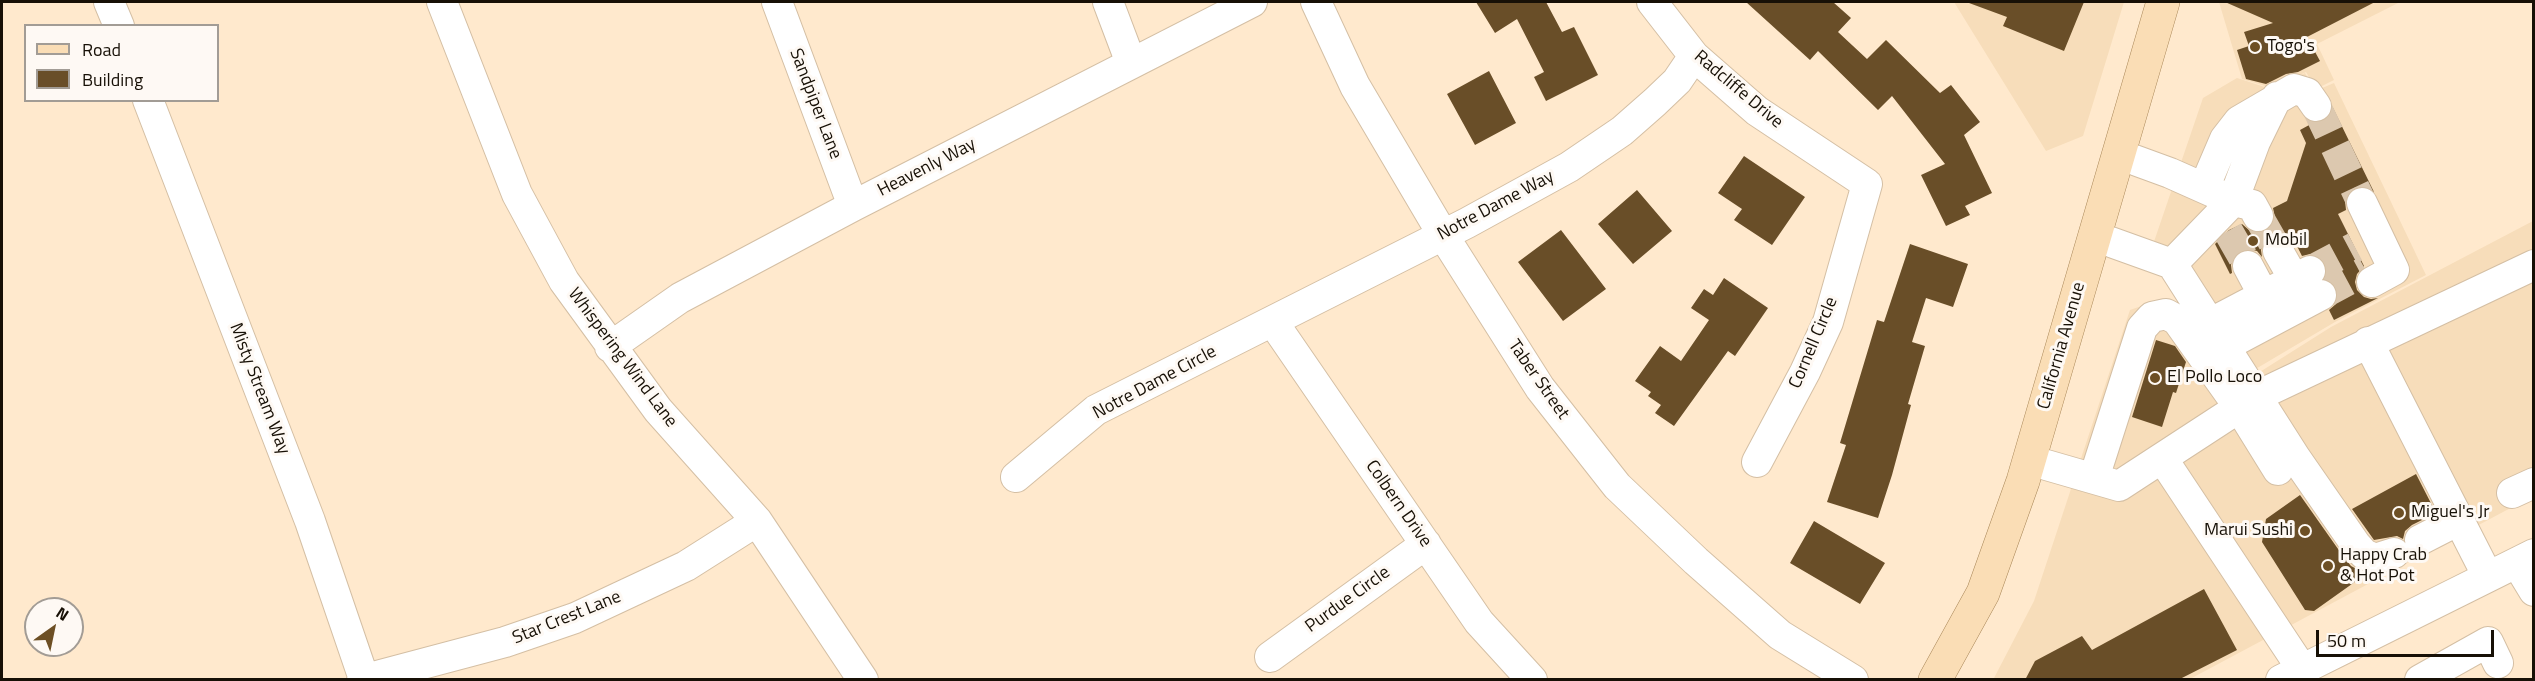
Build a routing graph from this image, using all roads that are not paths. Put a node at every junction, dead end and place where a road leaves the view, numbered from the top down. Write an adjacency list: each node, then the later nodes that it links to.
1 (109, 2): 9 (street)
2 (442, 2): 30 (street, Whispering Wind Lane)
3 (777, 2): 18 (street, Sandpiper Lane)
4 (1108, 2): 11 (street)
5 (1252, 2): 11 (street, Heavenly Way)
6 (1316, 2): 20 (street, Taber Street)
7 (1652, 2): 10 (street, Radcliffe Drive)
8 (2163, 2): 15 (main road, California Avenue)
9 (118, 24)
10 (1694, 56): 16 (street, Radcliffe Drive); 20 (street, Notre Dame Way)
11 (1131, 63): 18 (street, Heavenly Way)
12 (2277, 98): 14 (street); 19 (street); 19 (street)
13 (148, 102): 47 (street, Misty Stream Way)
14 (2316, 106)
15 (2118, 154): 19 (street); 21 (main road, California Avenue)
16 (1867, 184): 34 (street, Cornell Circle)
17 (2362, 203): 22 (street)
18 (853, 206): 30 (street, Heavenly Way)
19 (2224, 206): 24 (street)
20 (1443, 235): 27 (street, Notre Dame Way); 50 (street, Taber Street)
21 (2094, 236): 24 (street); 33 (main road, California Avenue)
22 (2372, 257)
23 (2263, 258): 26 (street)
24 (2172, 264): 28 (street)
25 (2534, 265): 29 (street)
26 (2303, 291): 28 (street); 28 (street)
27 (1273, 322): 36 (street, Notre Dame Circle); 40 (street, Colbern Drive)
28 (2222, 340): 31 (street)
29 (2368, 342): 31 (street); 38 (street)
30 (610, 347): 39 (street, Whispering Wind Lane)
31 (2248, 401): 32 (street); 35 (street); 37 (street); 38 (street)
32 (2162, 458): 37 (street); 46 (street)
33 (2029, 460): 37 (street); 51 (main road, California Avenue)
34 (1757, 462)
35 (2278, 470)
36 (1016, 477)
37 (2094, 478)
38 (2458, 520): 42 (street)
39 (757, 521): 47 (street, Star Crest Lane); 48 (street, Whispering Wind Lane)
40 (1426, 544): 45 (street, Purdue Circle); 49 (street, Colbern Drive)
41 (2525, 559): 42 (street); 43 (street)
42 (2488, 578): 46 (street)
43 (2534, 591)
44 (2493, 652): 52 (street)
45 (1270, 657)
46 (2309, 672)
47 (363, 679)
48 (863, 680)
49 (1532, 680)
50 (1853, 680)
51 (1935, 680)
52 (2420, 680)

